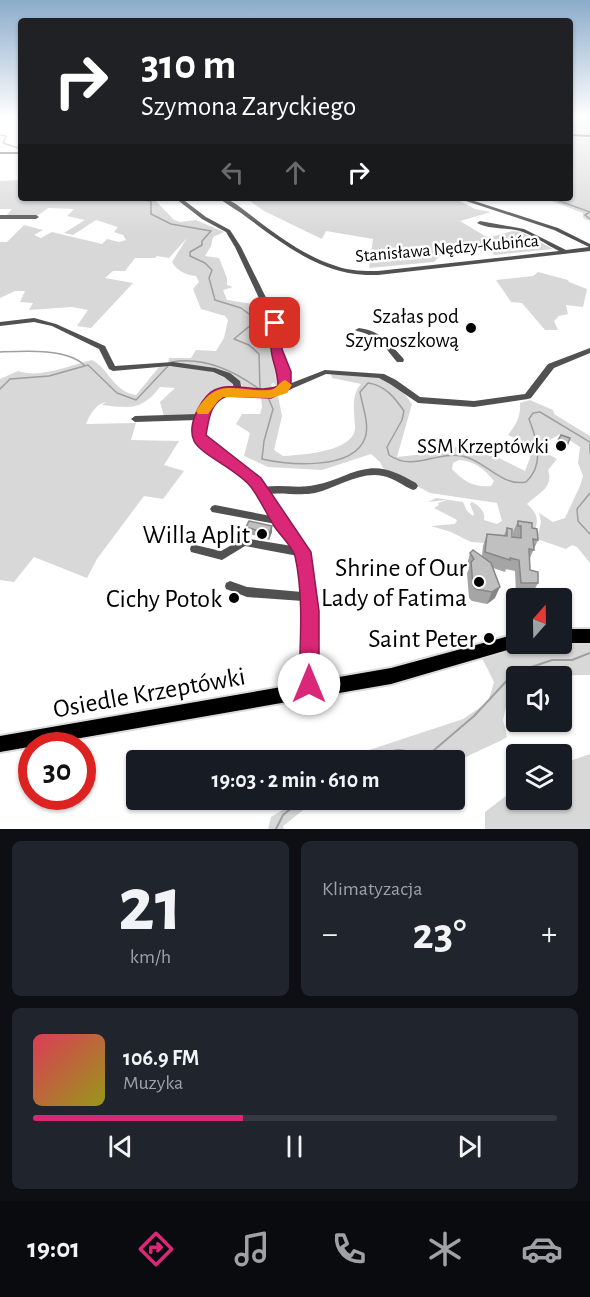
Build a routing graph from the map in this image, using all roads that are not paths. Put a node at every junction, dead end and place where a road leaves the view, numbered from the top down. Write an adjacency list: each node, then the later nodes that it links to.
1 (182, 201): 13 (street)
2 (227, 201): 8 (street, Stanisława Nędzy-Kubińca)
3 (469, 201): 7 (street)
4 (0, 217): 5 (street)
5 (36, 217)
6 (480, 223): 8 (street)
7 (590, 248): 8 (street, Stanisława Nędzy-Kubińca)
8 (564, 252)
9 (0, 324): 14 (street)
10 (359, 330): 12 (street)
11 (590, 350): 13 (street)
12 (400, 360)
13 (285, 388): 14 (street)
14 (238, 392): 15 (street)
15 (201, 417): 16 (street); 18 (street)
16 (135, 419)
17 (413, 486): 18 (street)
18 (263, 491): 20 (street)
19 (214, 509): 20 (street)
20 (279, 521): 22 (street)
21 (195, 549): 22 (street)
22 (303, 552): 24 (street)
23 (230, 586): 24 (street)
24 (309, 597): 28 (street)
25 (572, 636): 26 (main road)
26 (590, 636)
27 (506, 644): 28 (main road, Osiedle Krzeptówki)
28 (310, 690): 29 (main road, Osiedle Krzeptówki)
29 (0, 744)

